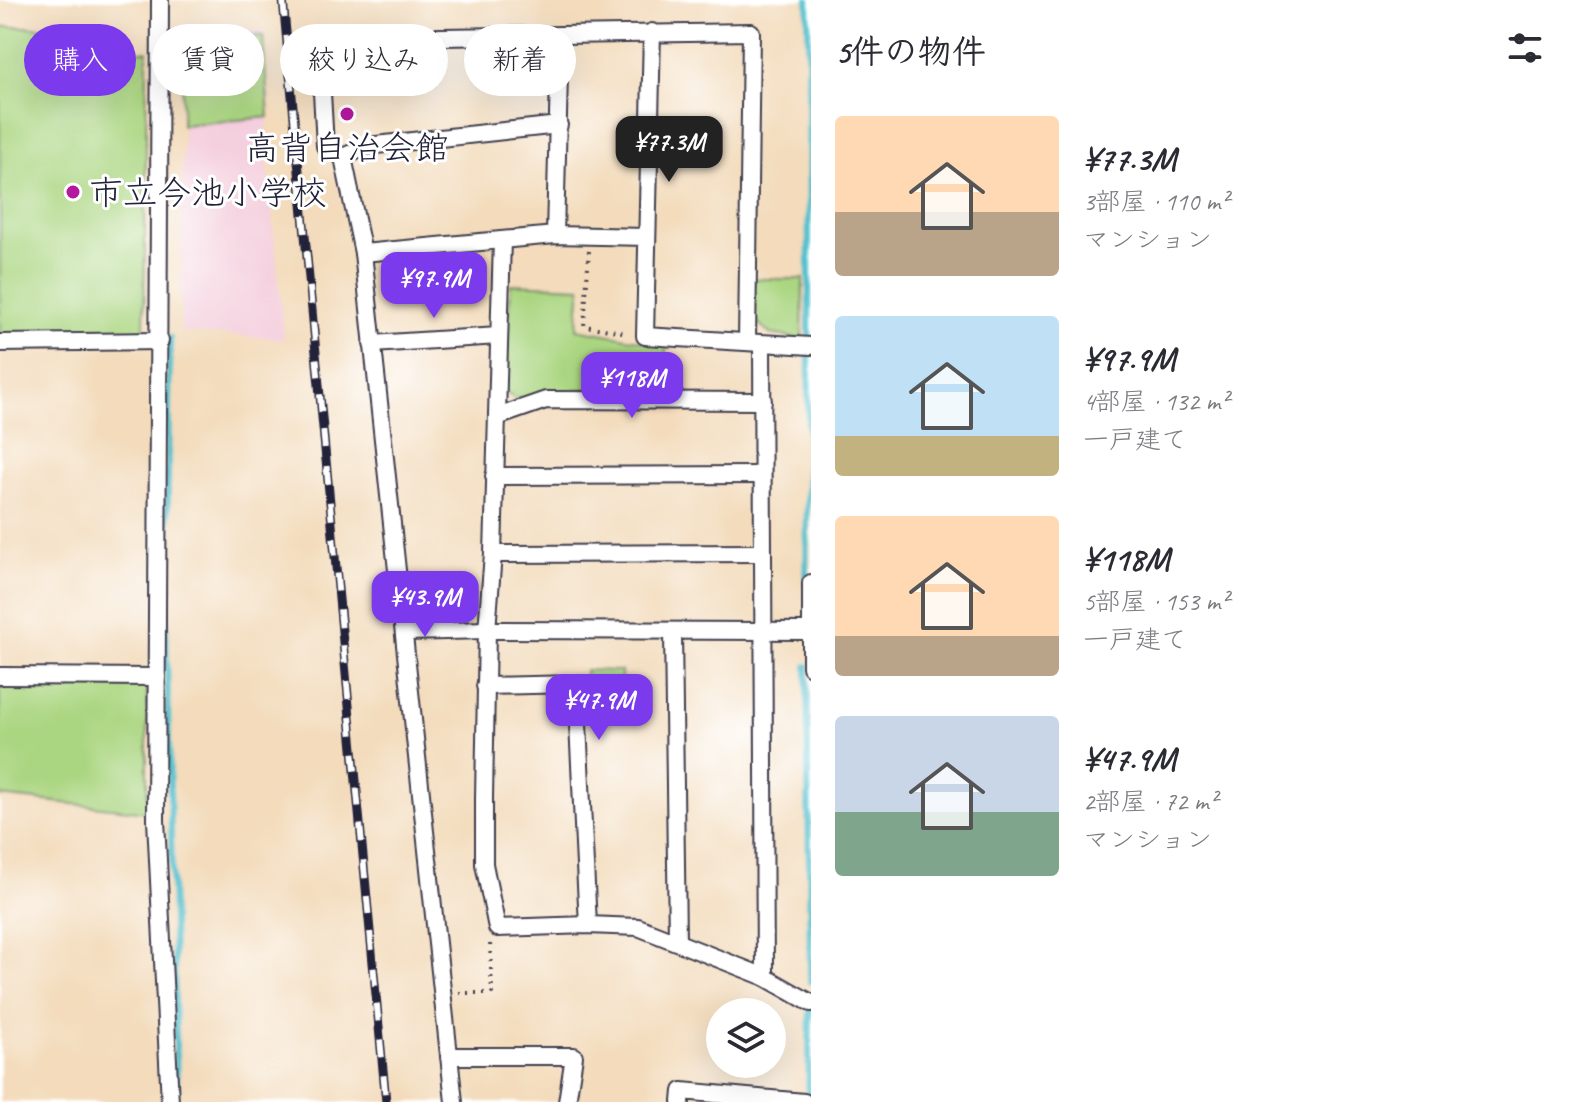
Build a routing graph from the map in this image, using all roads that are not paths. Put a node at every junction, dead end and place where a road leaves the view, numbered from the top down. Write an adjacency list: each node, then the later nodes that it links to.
1 (160, 0): 13 (street)
2 (652, 32): 3 (street); 9 (street); 15 (street)
3 (576, 34)
4 (464, 37): 7 (street)
5 (559, 96): 6 (street)
6 (559, 125): 7 (street); 8 (street)
7 (343, 157): 11 (street)
8 (555, 235): 9 (street); 10 (street)
9 (647, 237): 15 (street)
10 (502, 240): 11 (street); 12 (street)
11 (363, 253): 16 (street)
12 (499, 336): 16 (street); 19 (street)
13 (160, 341): 14 (street); 32 (street)
14 (0, 343)
15 (754, 343): 17 (street); 18 (street)
16 (372, 344): 28 (street)
17 (811, 346)
18 (763, 401): 19 (street); 20 (street)
19 (497, 417): 21 (street)
20 (762, 475): 21 (street); 22 (street)
21 (494, 476): 23 (street)
22 (762, 553): 23 (street); 26 (street)
23 (493, 554): 25 (street)
24 (811, 583): 27 (street)
25 (487, 630): 28 (street); 29 (street); 33 (street)
26 (762, 631): 27 (street); 29 (street); 36 (street)
27 (809, 631): 30 (street)
28 (405, 632): 38 (street)
29 (673, 632): 35 (street)
30 (811, 667)
31 (0, 676): 32 (street)
32 (157, 677): 39 (street)
33 (485, 686): 34 (street); 34 (street)
34 (588, 925): 35 (street)
35 (677, 941): 36 (street)
36 (765, 977): 37 (street)
37 (811, 1003)
38 (449, 1056): 40 (street); 41 (street)
39 (170, 1102)
40 (454, 1102)
41 (567, 1102)
42 (681, 1102): 43 (street)
43 (804, 1102)

